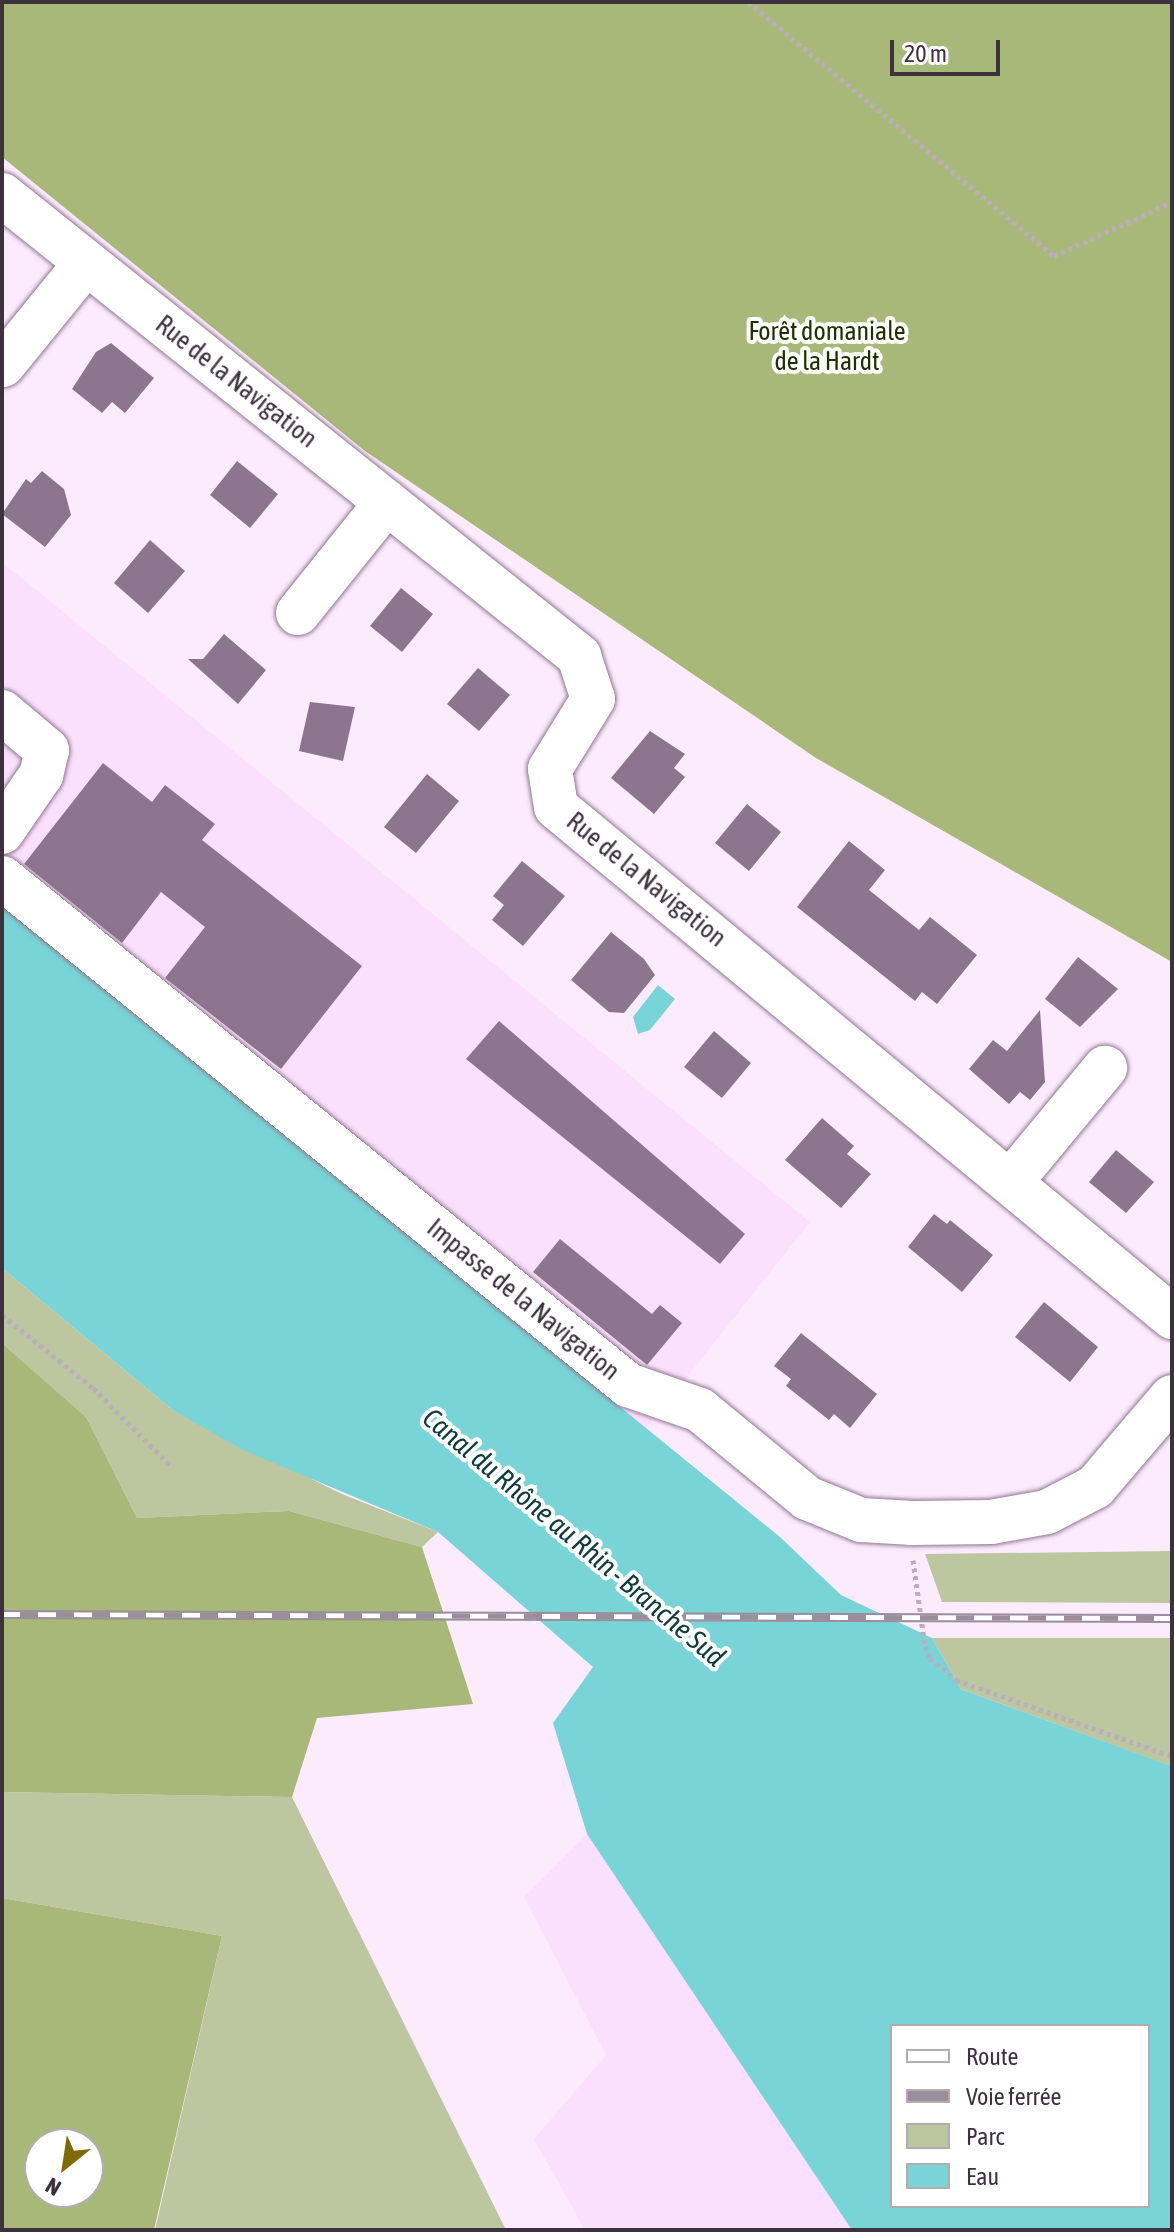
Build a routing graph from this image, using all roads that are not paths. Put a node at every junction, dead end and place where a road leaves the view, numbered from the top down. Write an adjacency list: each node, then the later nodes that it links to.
1 (2, 195): 2 (street, Rue de la Navigation)
2 (86, 263): 3 (street); 4 (street, Rue de la Navigation)
3 (3, 365)
4 (387, 502): 5 (street); 10 (street, Rue de la Navigation)
5 (298, 613)
6 (2, 712): 7 (street)
7 (2, 832)
8 (2, 878): 12 (street, Impasse de la Navigation)
9 (1105, 1068): 10 (street)
10 (1012, 1180): 11 (street, Rue de la Navigation)
11 (1172, 1317)
12 (1172, 1397)

